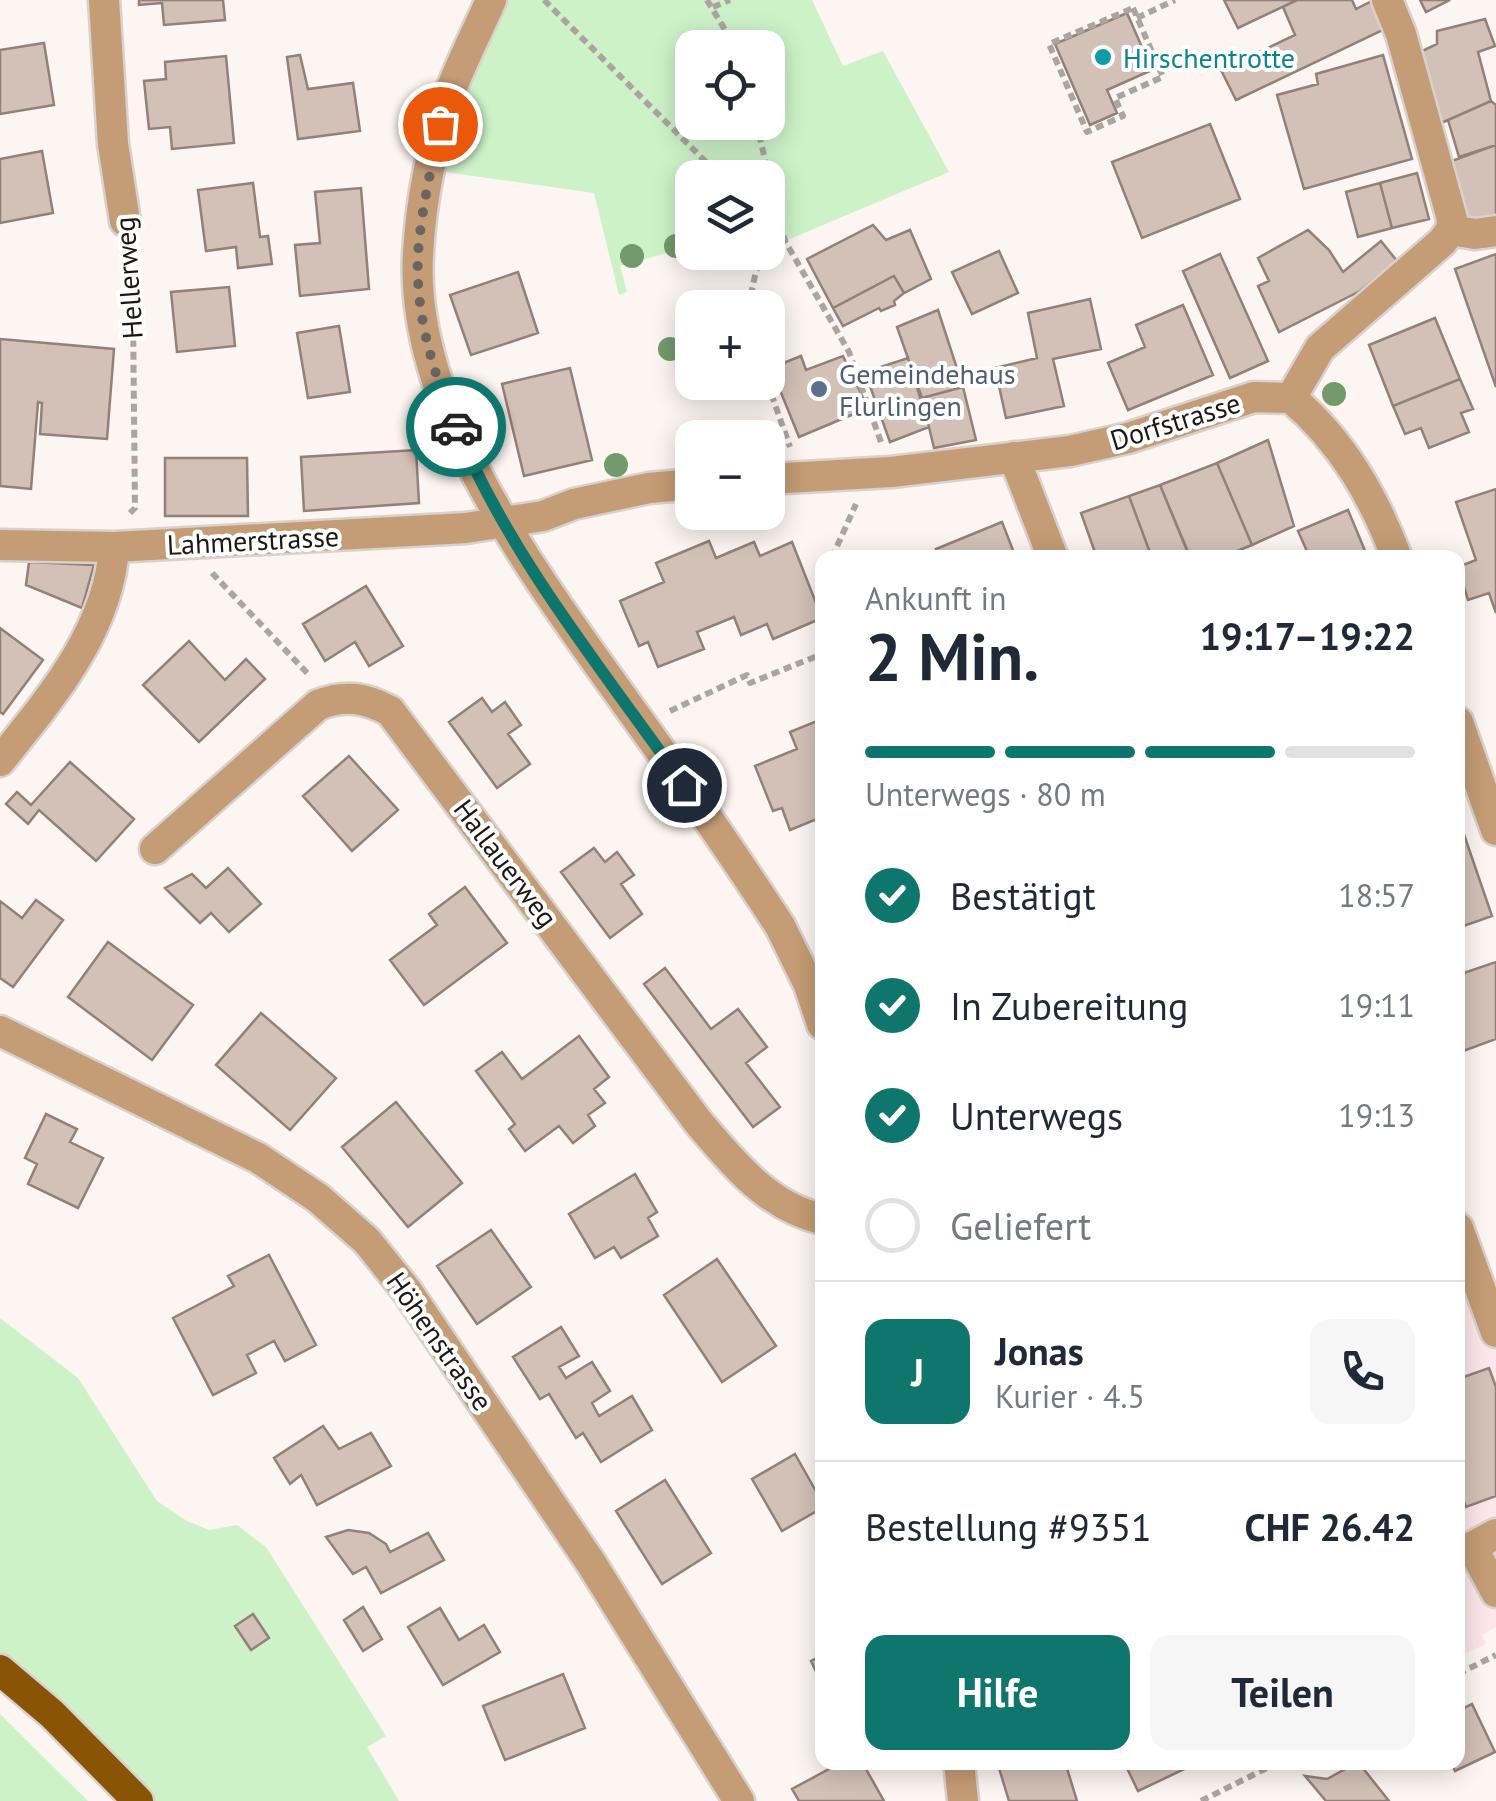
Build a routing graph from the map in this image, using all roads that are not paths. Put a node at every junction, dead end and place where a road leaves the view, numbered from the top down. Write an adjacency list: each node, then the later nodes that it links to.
1 (104, 0): 4 (street, Hellerweg)
2 (491, 0): 11 (street)
3 (1387, 0): 5 (street)
4 (125, 222)
5 (1451, 230): 6 (street); 7 (street)
6 (1496, 232)
7 (1291, 398): 8 (street, Dorfstrasse); 15 (street)
8 (1014, 457): 9 (street, Dorfstrasse); 14 (street)
9 (785, 480)
10 (675, 486): 11 (street)
11 (506, 523): 13 (street, Lahmerstrasse); 20 (street)
12 (0, 546): 13 (street, Lahmerstrasse)
13 (114, 547): 17 (street)
14 (1050, 550)
15 (1393, 550)
16 (1465, 742): 18 (street)
17 (0, 761)
18 (1496, 830)
19 (156, 848): 22 (street, Hallauerweg)
20 (815, 1003)
21 (0, 1032): 30 (street, Höhenstrasse)
22 (815, 1216)
23 (1465, 1247): 24 (street)
24 (1496, 1332)
25 (1496, 1534): 26 (street)
26 (1496, 1592)
27 (0, 1670): 29 (main road)
28 (960, 1770): 31 (street)
29 (138, 1801)
30 (739, 1801)
31 (963, 1801)

